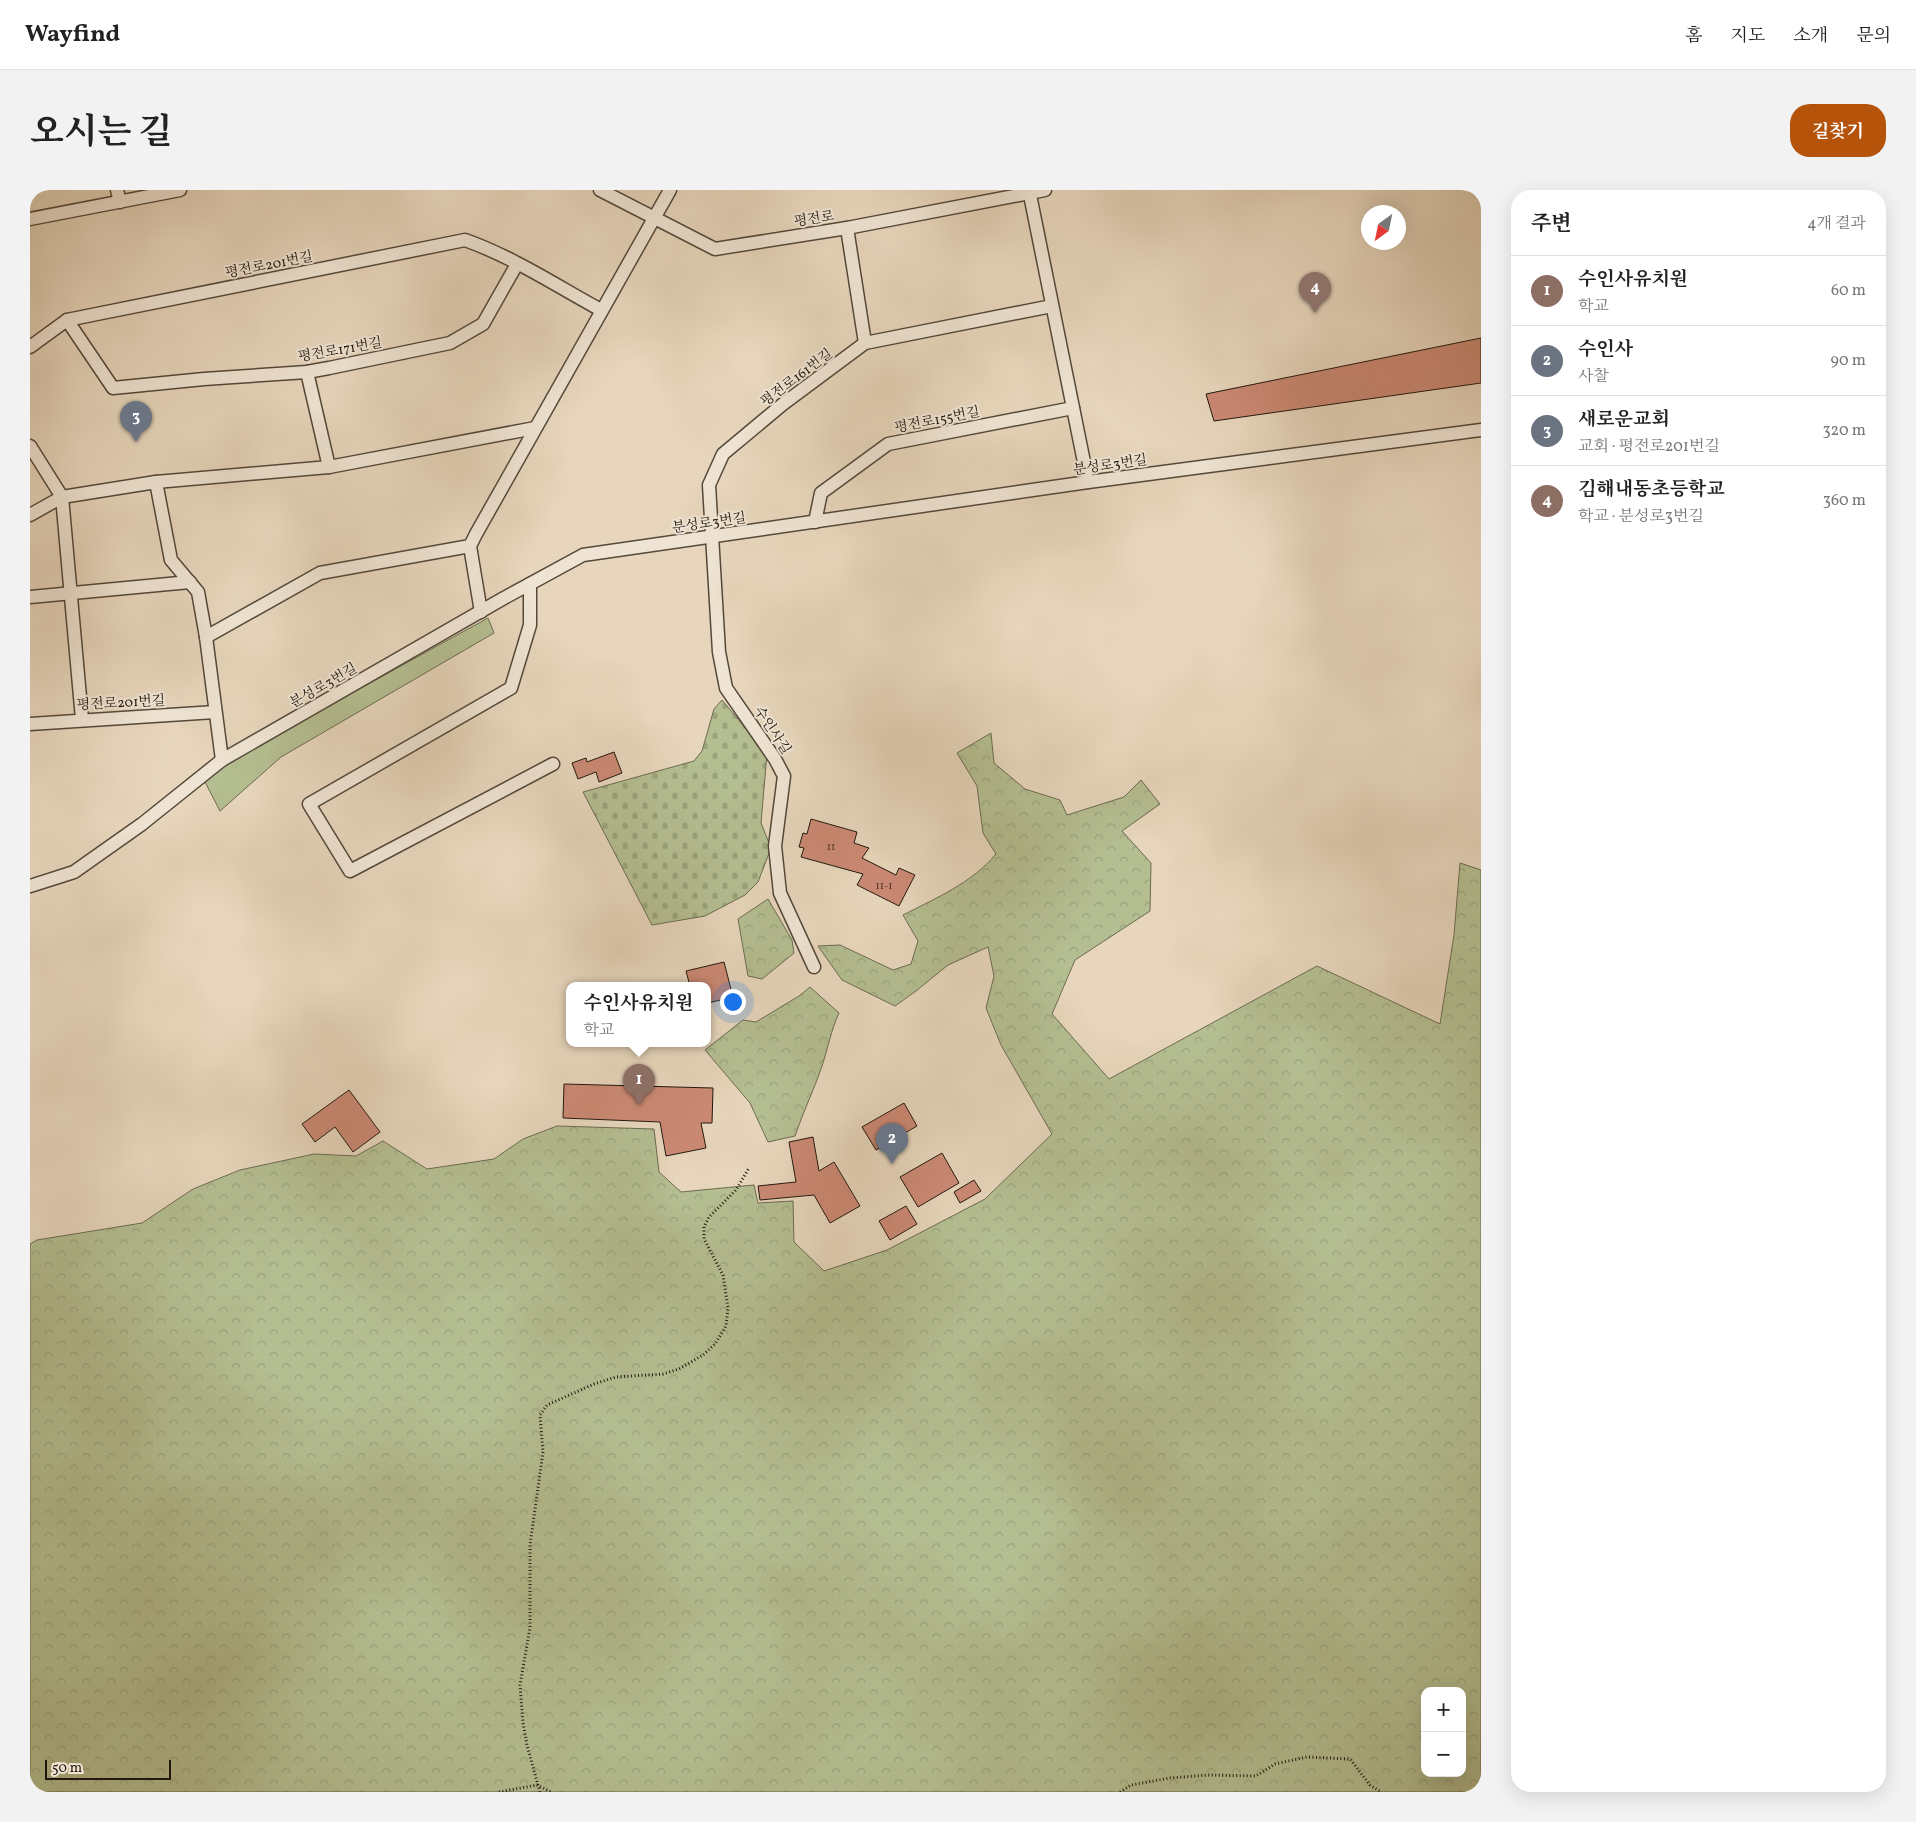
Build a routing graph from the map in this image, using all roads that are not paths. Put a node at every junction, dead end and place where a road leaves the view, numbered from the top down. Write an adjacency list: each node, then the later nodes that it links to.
1 (180, 190): 6 (street)
2 (600, 190): 8 (street, 평전로)
3 (670, 190): 8 (street)
4 (1045, 190): 5 (street, 평전로)
5 (1029, 192): 9 (street, 평전로); 11 (street)
6 (118, 196): 7 (street)
7 (30, 219)
8 (654, 219): 9 (street, 평전로); 12 (street)
9 (847, 228): 14 (street)
10 (517, 264): 12 (street); 13 (street, 평전로201번길); 16 (street, 평전로171번길)
11 (1052, 306): 14 (street); 17 (street)
12 (601, 310): 18 (street)
13 (67, 320): 15 (street, 평전로201번길); 16 (street, 평전로171번길)
14 (865, 343): 27 (street, 평전로161번길)
15 (30, 347)
16 (308, 372): 21 (street)
17 (1073, 408): 23 (street); 26 (street, 평전로155번길)
18 (535, 428): 21 (street); 28 (street)
19 (1481, 430): 23 (street, 분성로3번길)
20 (30, 446): 24 (street)
21 (329, 467): 22 (street)
22 (156, 482): 24 (street); 29 (street)
23 (1088, 482): 26 (street, 분성로3번길)
24 (62, 497): 25 (street); 31 (street)
25 (30, 515)
26 (815, 522): 27 (street, 분성로3번길)
27 (712, 537): 30 (street, 분성로3번길); 41 (street, 수인사길)
28 (470, 546): 33 (street); 34 (street)
29 (190, 582): 31 (street); 34 (street)
30 (530, 584): 33 (street, 분성로3번길); 39 (street)
31 (71, 594): 32 (street); 36 (street)
32 (30, 597)
33 (481, 612): 38 (street, 분성로3번길)
34 (206, 637): 35 (street)
35 (215, 712): 36 (street, 평전로201번길); 38 (street)
36 (82, 719): 37 (street, 평전로201번길)
37 (30, 724)
38 (222, 760): 40 (street, 분성로3번길)
39 (553, 764)
40 (30, 886)
41 (814, 967)

